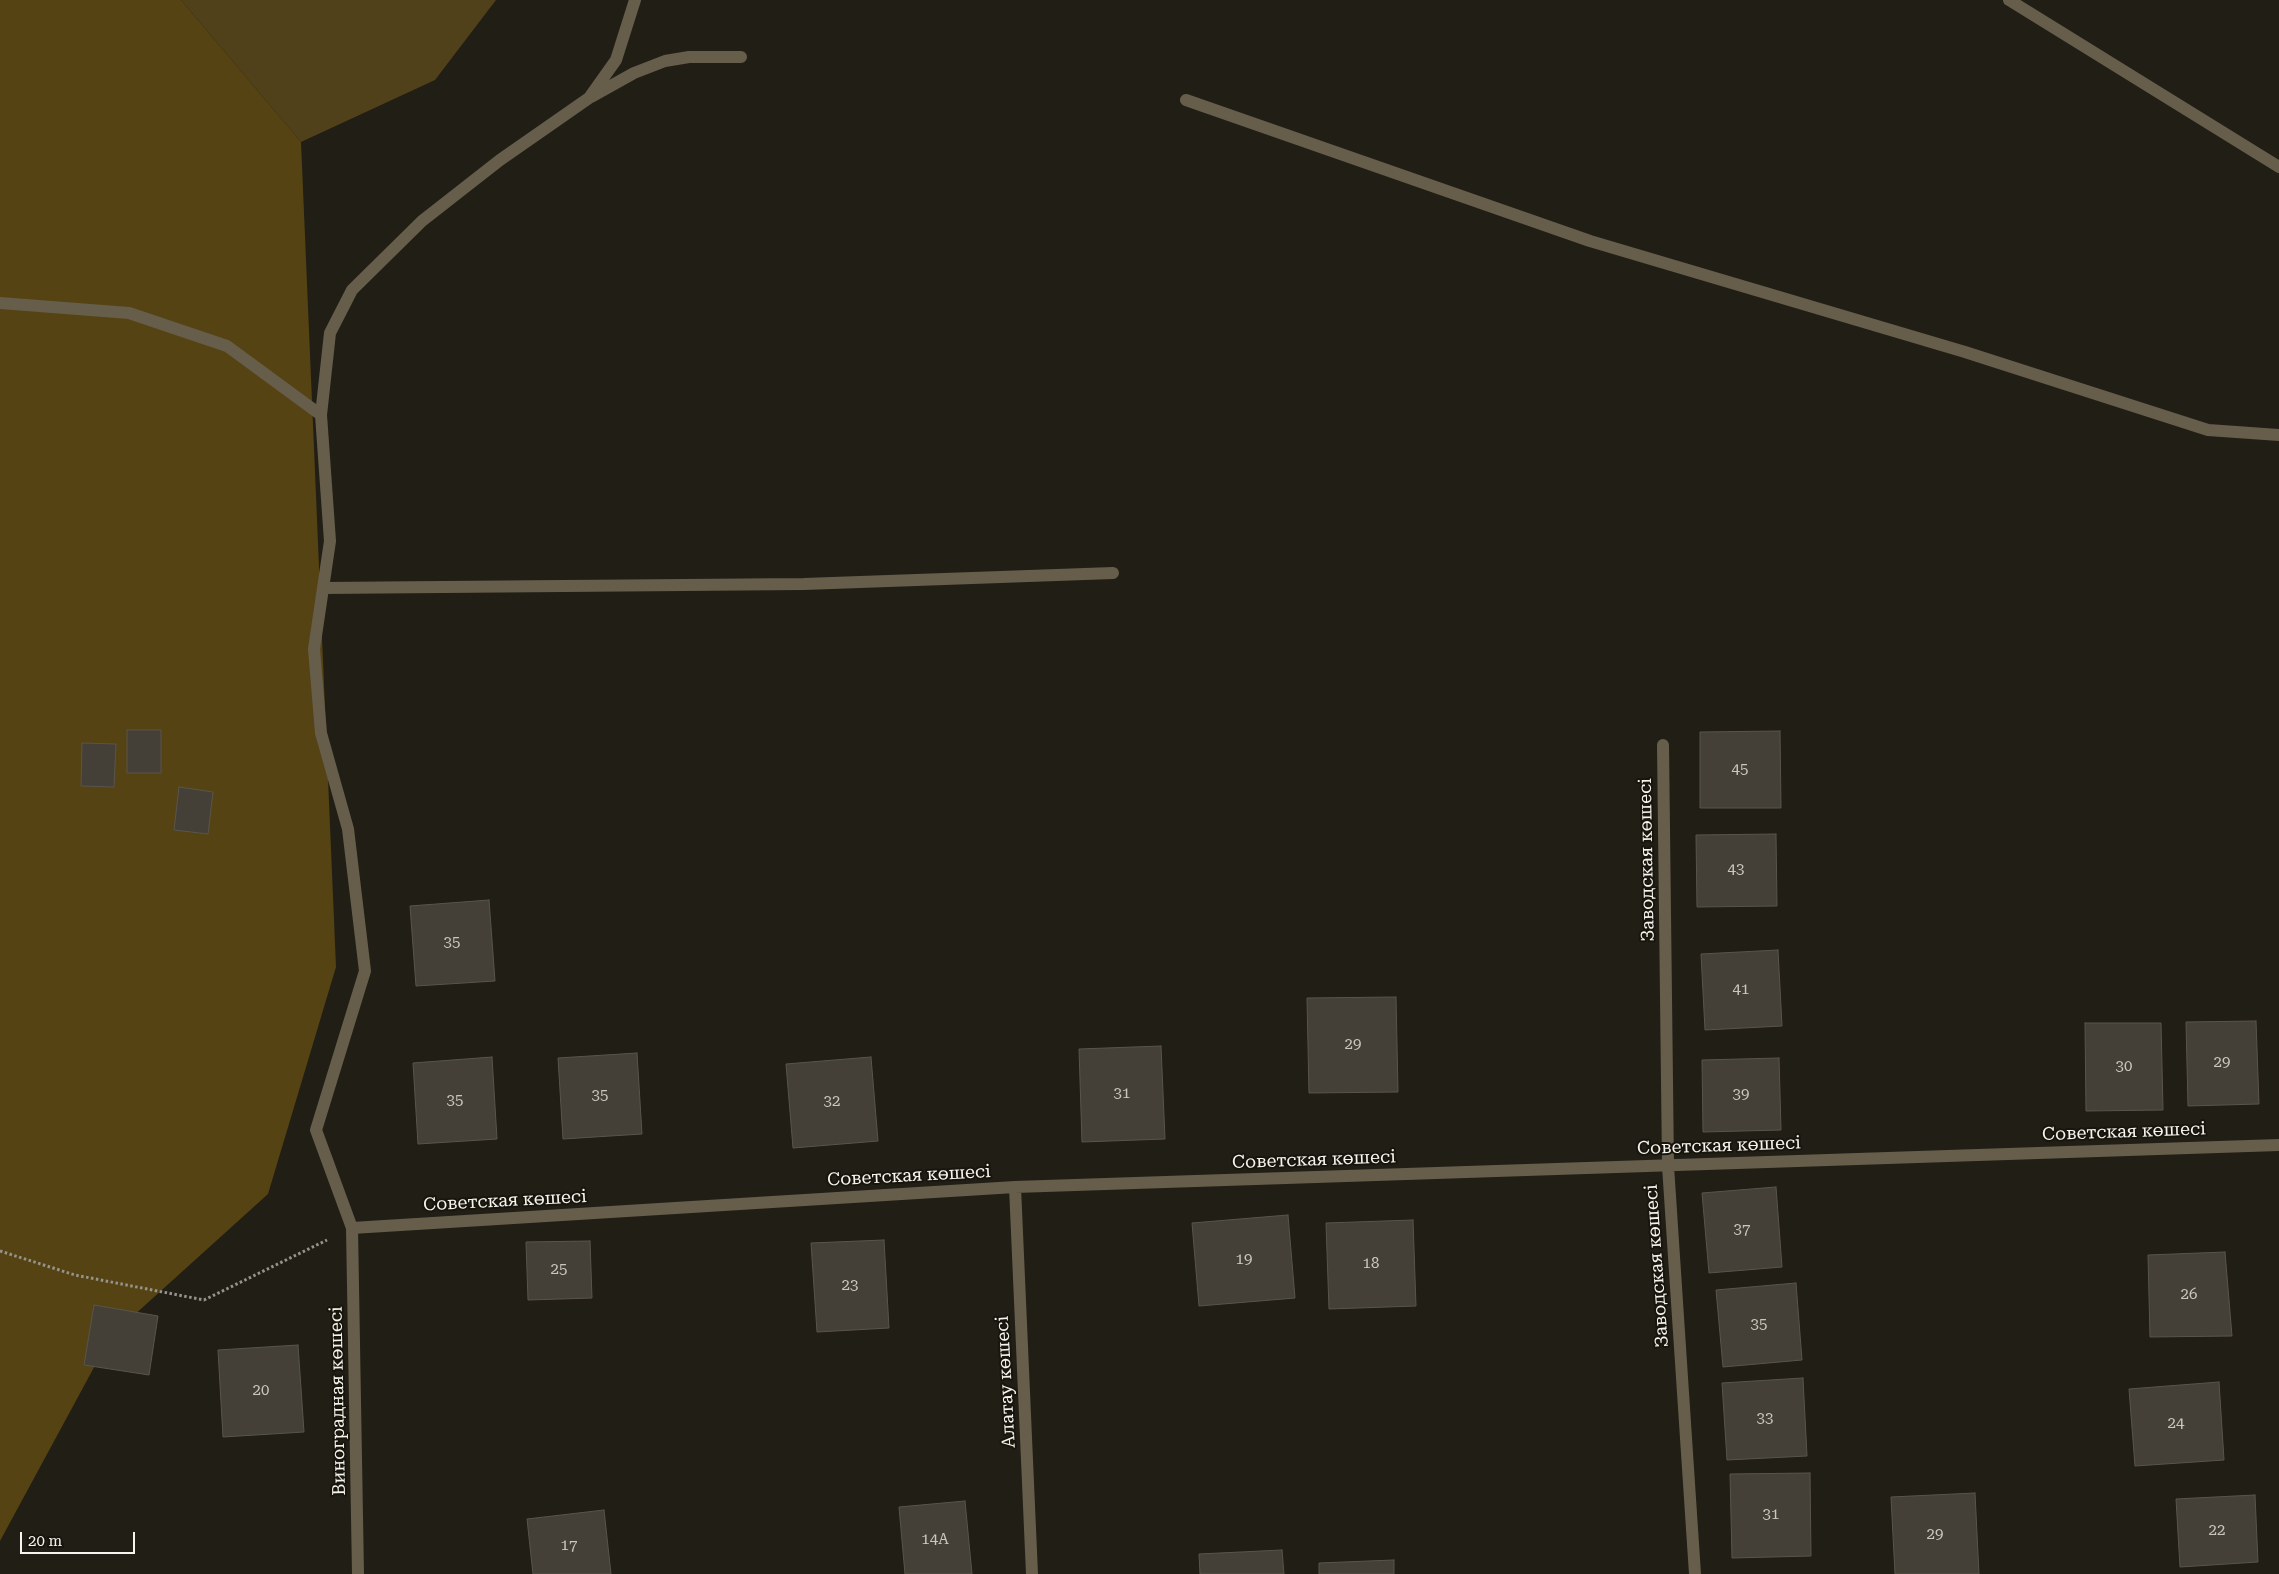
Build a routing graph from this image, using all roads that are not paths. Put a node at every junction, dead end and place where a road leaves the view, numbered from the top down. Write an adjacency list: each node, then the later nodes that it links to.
1 (635, 0): 4 (street)
2 (2009, 0): 6 (street)
3 (741, 57): 4 (street)
4 (589, 98): 8 (street, Виноградная көшесі)
5 (1186, 100): 9 (street)
6 (2279, 167)
7 (0, 303): 8 (street)
8 (321, 415): 11 (street, Виноградная көшесі)
9 (2279, 435)
10 (1113, 573): 11 (street)
11 (323, 588): 16 (street, Виноградная көшесі)
12 (1663, 745): 14 (street, Заводская көшесі)
13 (2279, 1145): 14 (street, Советская көшесі)
14 (1668, 1166): 15 (street, Советская көшесі); 19 (street, Заводская көшесі)
15 (1015, 1188): 16 (street, Советская көшесі); 18 (street, Алатау көшесі)
16 (352, 1228): 17 (street, Виноградная көшесі)
17 (358, 1574)
18 (1032, 1574)
19 (1695, 1574)

